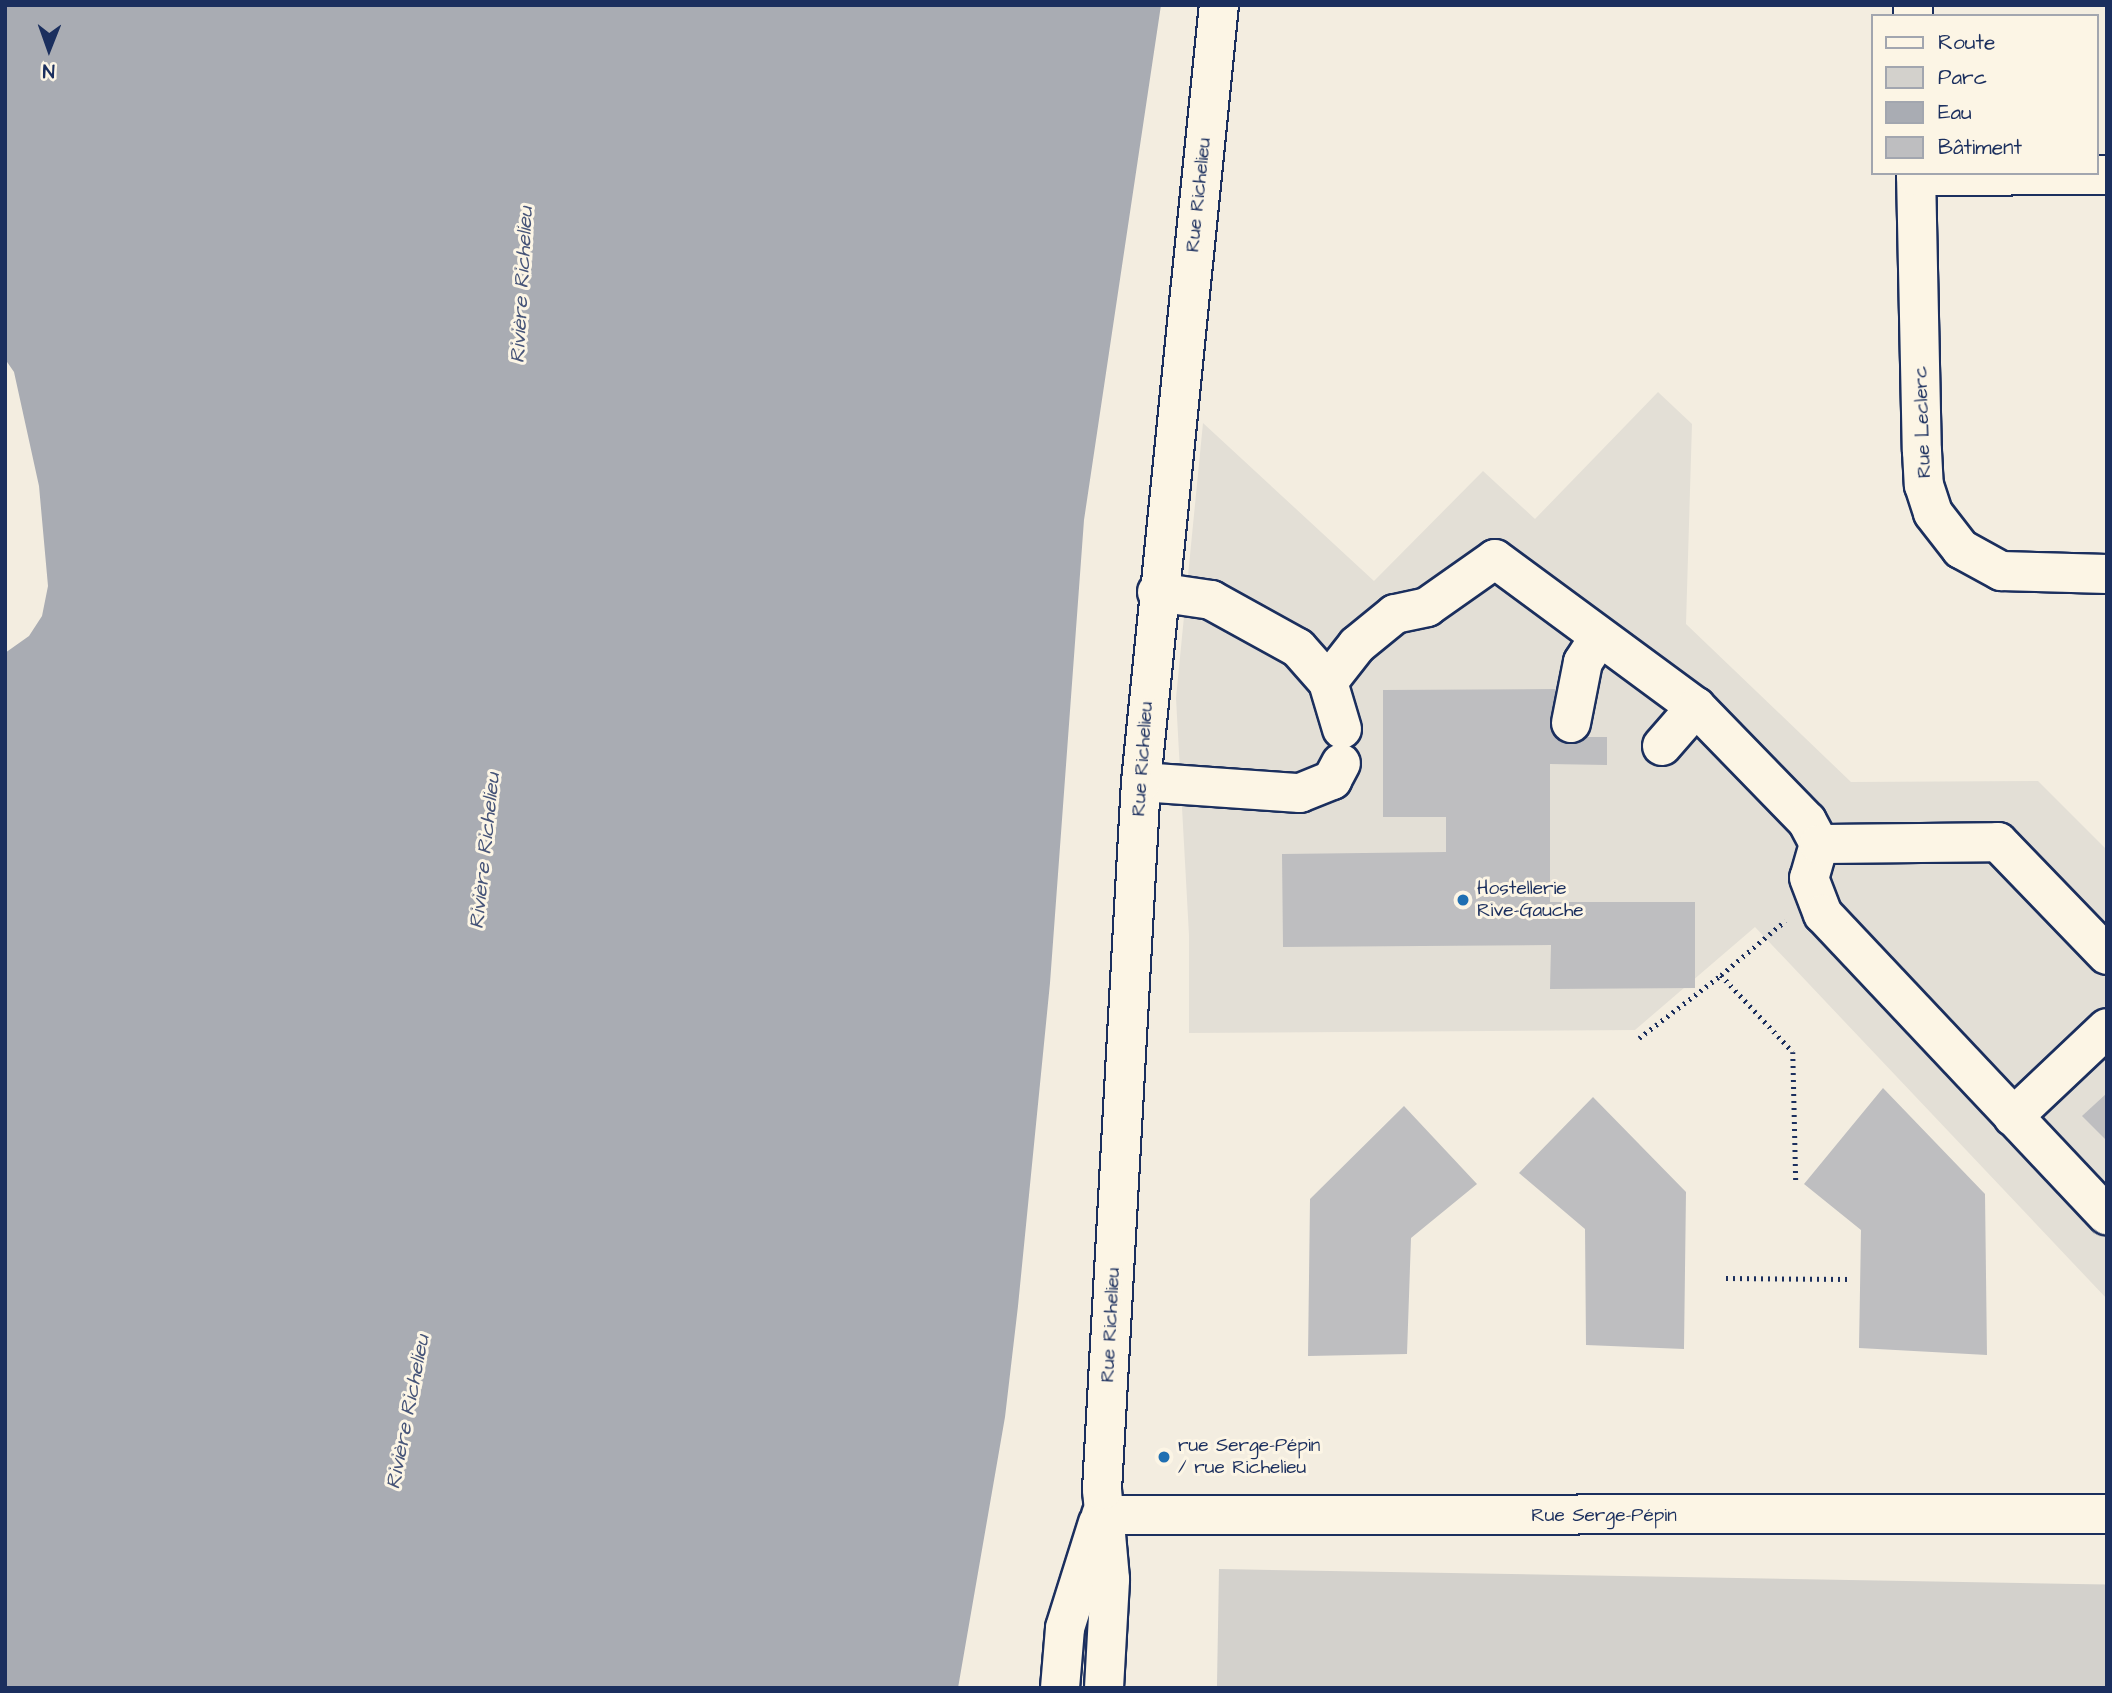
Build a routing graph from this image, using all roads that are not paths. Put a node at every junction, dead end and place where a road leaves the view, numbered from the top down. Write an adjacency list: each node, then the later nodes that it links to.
1 (1219, 5): 4 (main road, Rue Richelieu)
2 (1916, 175): 3 (main road, Rue Leclerc)
3 (2107, 574)
4 (1157, 592): 6 (main road); 10 (main road, Rue Richelieu)
5 (1598, 639): 6 (main road); 7 (main road); 8 (main road)
6 (1328, 682): 10 (main road)
7 (1696, 707): 9 (main road); 11 (main road)
8 (1571, 723)
9 (1662, 746)
10 (1141, 782): 17 (main road, Rue Richelieu)
11 (1819, 844): 12 (main road); 14 (main road)
12 (2107, 955)
13 (2107, 1028): 14 (main road)
14 (2013, 1117): 15 (main road)
15 (2107, 1215)
16 (2107, 1514): 17 (main road, Rue Serge-Pépin)
17 (1101, 1515): 18 (main road, Rue Richelieu); 19 (main road, Rue Richelieu)
18 (1060, 1688)
19 (1104, 1688)

